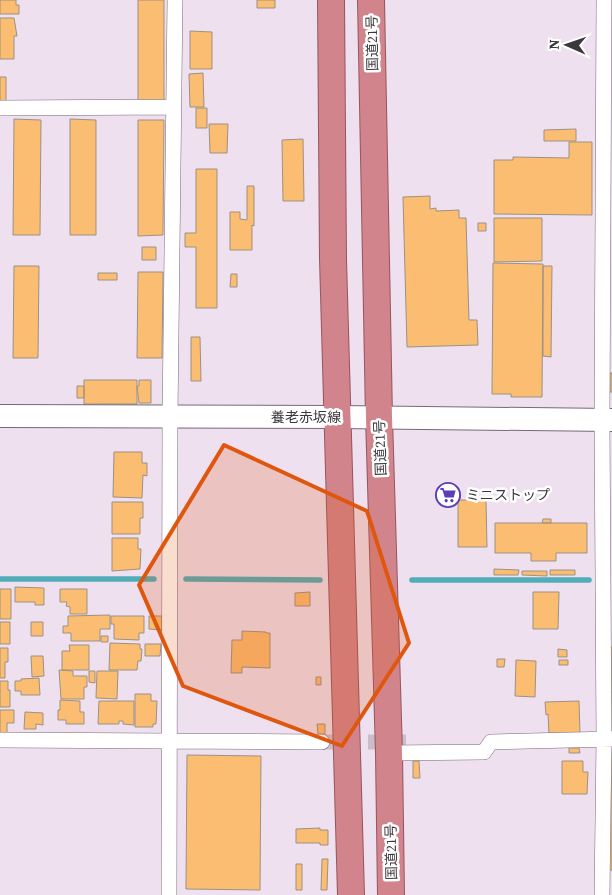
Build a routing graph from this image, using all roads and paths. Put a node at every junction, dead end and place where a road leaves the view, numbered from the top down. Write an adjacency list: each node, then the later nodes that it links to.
1 (175, 0): 6 (street)
2 (332, 0): 9 (highway)
3 (371, 0): 10 (highway, 国道21号)
4 (604, 0): 11 (street)
5 (0, 108): 6 (street)
6 (174, 108): 8 (street)
7 (0, 416): 8 (main road, 養老赤坂線)
8 (170, 417): 9 (main road, 養老赤坂線); 14 (street)
9 (338, 417): 10 (main road, 養老赤坂線); 19 (highway)
10 (379, 417): 11 (main road, 養老赤坂線); 17 (highway, 国道21号)
11 (607, 420): 12 (street)
12 (608, 739): 16 (street); 21 (street)
13 (0, 740): 14 (street)
14 (169, 741): 15 (street); 18 (street)
15 (322, 742)
16 (491, 742): 17 (street); 17 (street)
17 (400, 748): 20 (highway, 国道21号)
18 (168, 895)
19 (351, 895)
20 (392, 895)
21 (602, 895)

